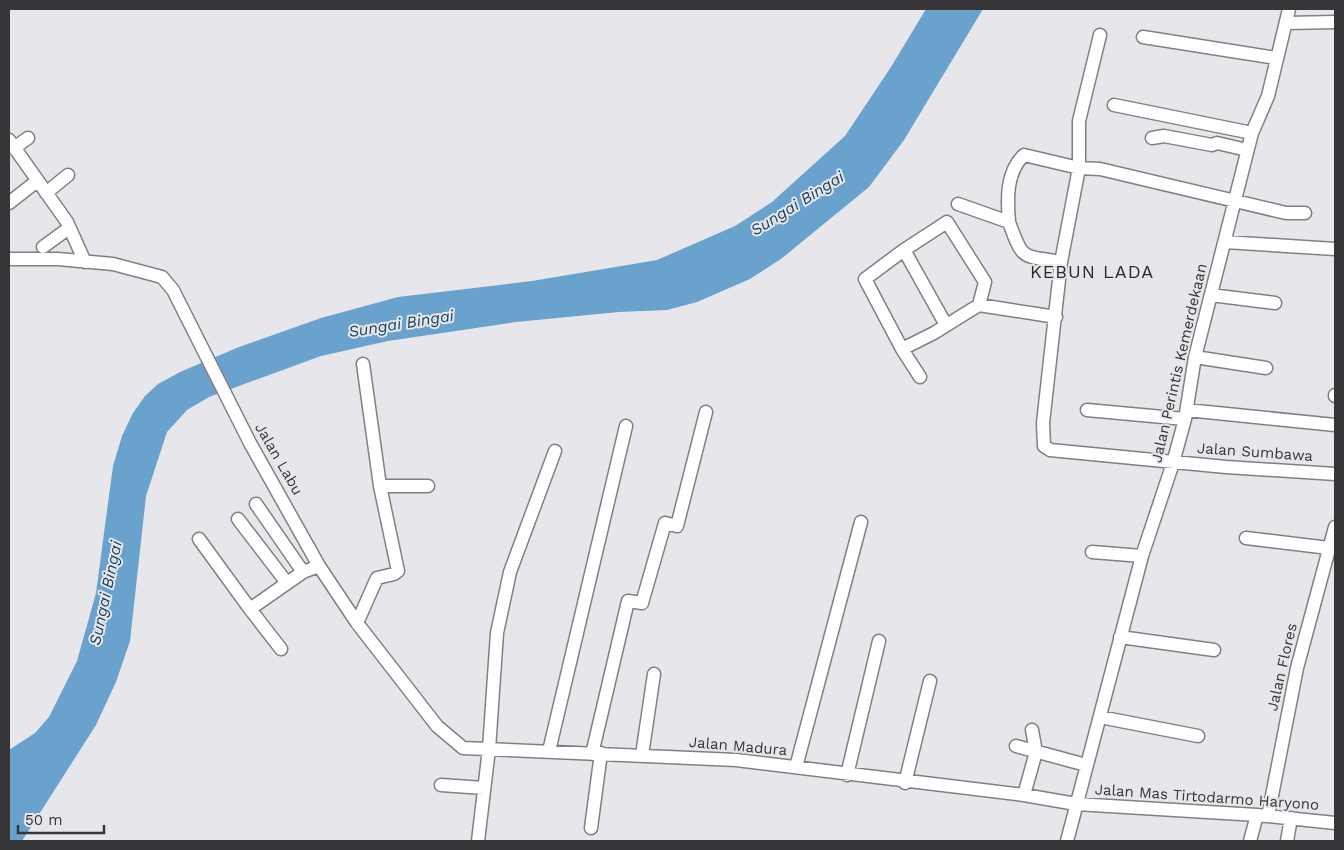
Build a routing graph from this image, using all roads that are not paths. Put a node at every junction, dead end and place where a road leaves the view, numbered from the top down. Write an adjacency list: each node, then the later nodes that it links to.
1 (1289, 9): 2 (street, Jalan Perintis Kemerdekaan)
2 (1286, 22): 3 (street); 6 (street, Jalan Perintis Kemerdekaan)
3 (1335, 22)
4 (1100, 35): 13 (street)
5 (1143, 37): 6 (street)
6 (1276, 58): 8 (street, Jalan Perintis Kemerdekaan)
7 (1114, 104): 8 (street)
8 (1252, 133): 12 (street, Jalan Perintis Kemerdekaan)
9 (28, 138): 11 (street)
10 (1152, 138): 12 (street)
11 (11, 144): 15 (street)
12 (1247, 150): 17 (street, Jalan Perintis Kemerdekaan)
13 (1079, 168): 17 (street); 21 (street); 29 (street)
14 (68, 175): 16 (street)
15 (37, 181): 16 (street); 18 (street)
16 (46, 193): 22 (street)
17 (1236, 200): 20 (street); 23 (street, Jalan Perintis Kemerdekaan)
18 (9, 203)
19 (958, 204): 21 (street)
20 (1305, 213)
21 (1009, 222): 29 (street)
22 (69, 228): 24 (street); 28 (street)
23 (1225, 242): 25 (street); 30 (street, Jalan Perintis Kemerdekaan)
24 (43, 247)
25 (1335, 249)
26 (904, 250): 32 (street); 34 (street); 35 (street)
27 (9, 259): 28 (street, Jalan Labu)
28 (85, 262): 59 (street, Jalan Labu)
29 (1061, 262): 33 (street)
30 (1211, 295): 31 (street); 36 (street, Jalan Perintis Kemerdekaan)
31 (1275, 303)
32 (978, 305): 33 (street); 34 (street)
33 (1056, 317): 46 (street, Jalan Sumbawa)
34 (946, 325): 35 (street)
35 (902, 349): 39 (street)
36 (1195, 357): 38 (street); 42 (street, Jalan Perintis Kemerdekaan)
37 (363, 364): 48 (street)
38 (1266, 368)
39 (920, 376)
40 (1087, 410): 42 (street)
41 (706, 412): 77 (street)
42 (1186, 415): 44 (street); 46 (street, Jalan Perintis Kemerdekaan)
43 (626, 426): 75 (street)
44 (1335, 426)
45 (555, 451): 74 (street)
46 (1173, 462): 47 (street, Jalan Sumbawa); 58 (street, Jalan Perintis Kemerdekaan)
47 (1335, 474)
48 (380, 486): 49 (street); 63 (street)
49 (428, 486)
50 (256, 504): 60 (street)
51 (238, 519): 61 (street)
52 (861, 522): 80 (street)
53 (1335, 527): 56 (street, Jalan Flores)
54 (1246, 538): 56 (street)
55 (199, 539): 62 (street)
56 (1329, 548): 87 (street, Jalan Flores)
57 (1092, 552): 58 (street)
58 (1142, 556): 64 (street, Jalan Perintis Kemerdekaan)
59 (319, 566): 60 (street); 63 (street, Jalan Labu)
60 (303, 572): 61 (street)
61 (287, 583): 62 (street)
62 (250, 609): 66 (street)
63 (357, 623): 74 (street, Jalan Labu)
64 (1120, 637): 67 (street); 70 (street, Jalan Perintis Kemerdekaan)
65 (879, 641): 81 (street)
66 (281, 649)
67 (1214, 650)
68 (654, 674): 78 (street)
69 (930, 681): 82 (street)
70 (1100, 717): 72 (street); 79 (street, Jalan Perintis Kemerdekaan)
71 (1032, 730): 76 (street)
72 (1198, 736)
73 (1016, 746): 76 (street)
74 (488, 749): 75 (street, Jalan Madura); 84 (street)
75 (549, 751): 77 (street, Jalan Madura)
76 (1036, 752): 79 (street); 85 (street)
77 (596, 754): 78 (street, Jalan Madura); 90 (street)
78 (642, 755): 80 (street, Jalan Madura)
79 (1086, 765): 86 (street, Jalan Perintis Kemerdekaan)
80 (796, 767): 81 (street, Jalan Madura)
81 (846, 775): 82 (street, Jalan Madura)
82 (905, 782): 85 (street, Jalan Madura)
83 (441, 785): 84 (street)
84 (484, 788): 91 (street)
85 (1024, 795): 86 (street, Jalan Madura)
86 (1076, 804): 87 (street, Jalan Mas Tirtodarmo Haryono); 92 (street, Jalan Perintis Kemerdekaan)
87 (1262, 816): 88 (street, Jalan Mas Tirtodarmo Haryono); 93 (street, Jalan Flores)
88 (1291, 818): 89 (street, Jalan Mas Tirtodarmo Haryono); 94 (street)
89 (1335, 823)
90 (591, 828)
91 (478, 841)
92 (1067, 841)
93 (1250, 841)
94 (1287, 841)

